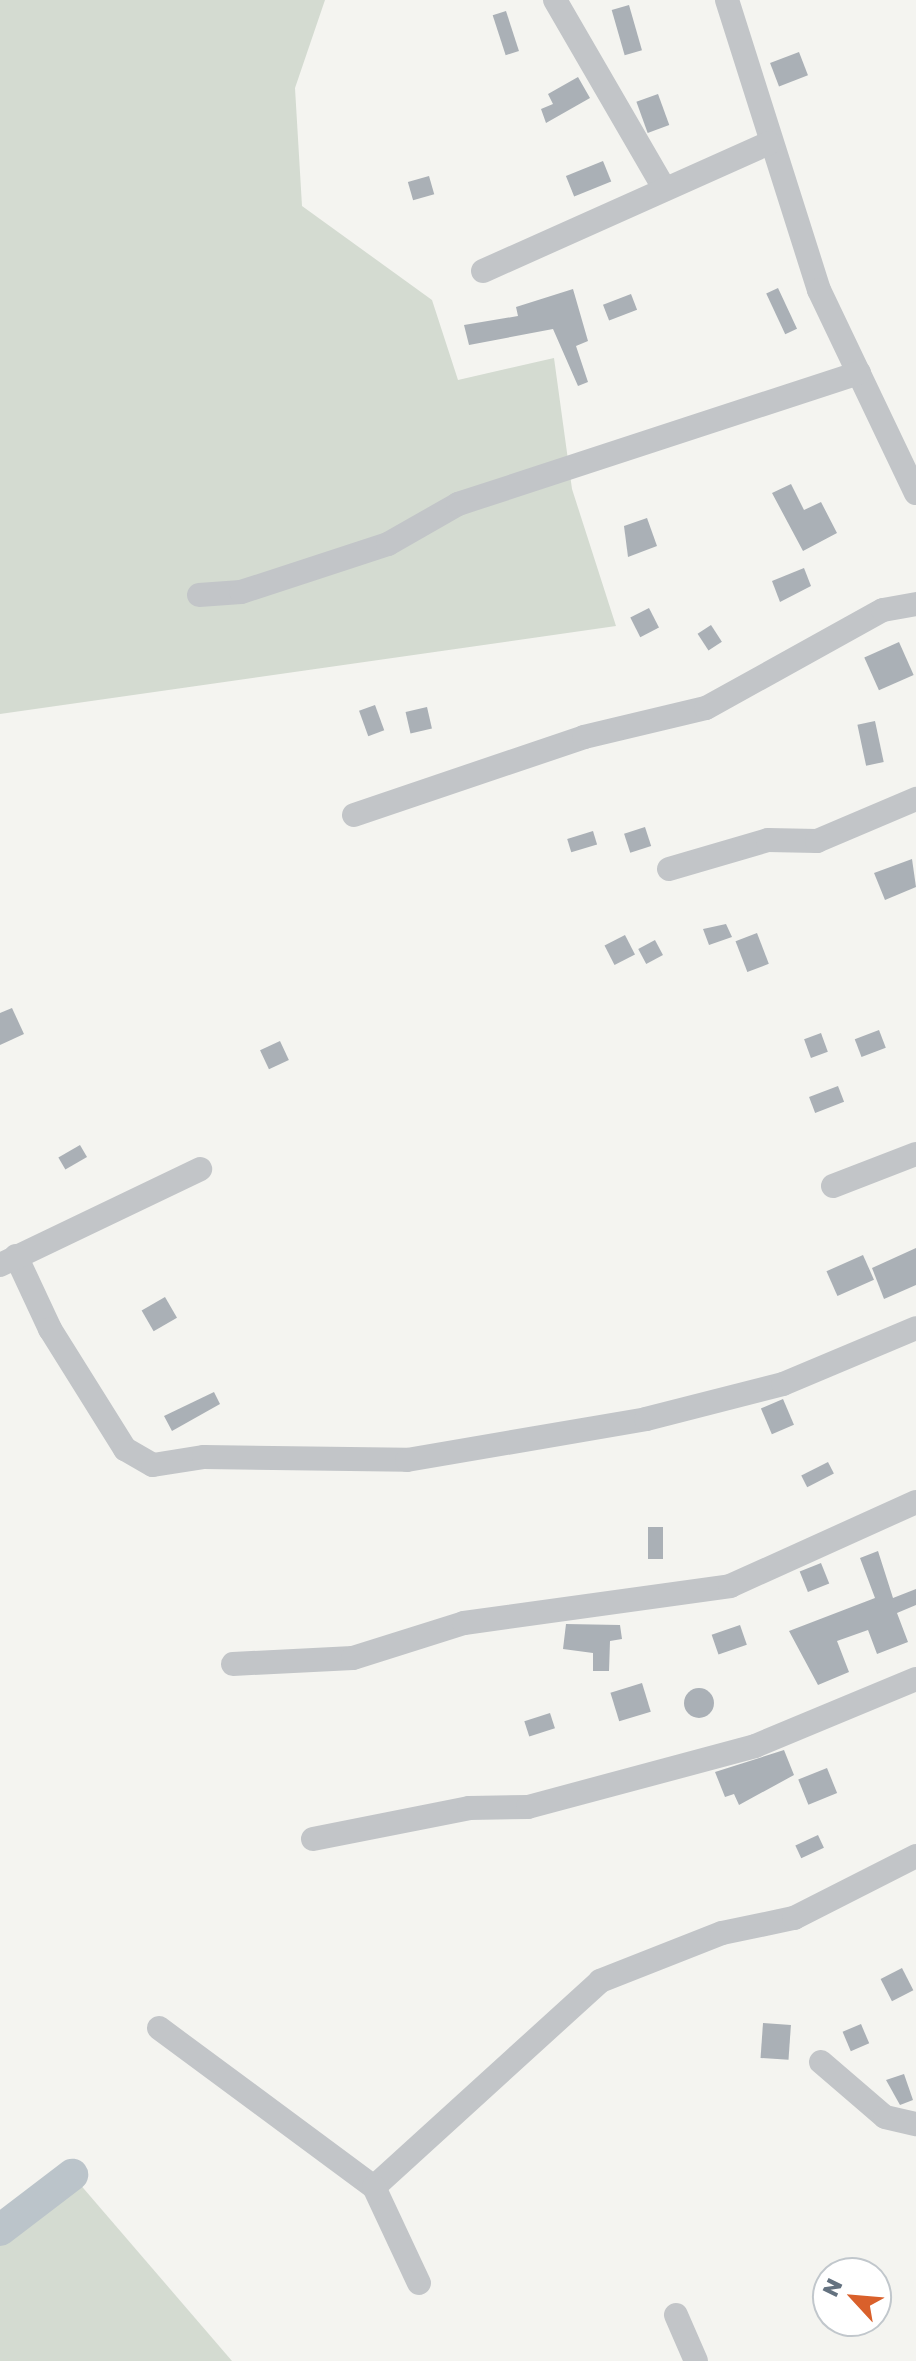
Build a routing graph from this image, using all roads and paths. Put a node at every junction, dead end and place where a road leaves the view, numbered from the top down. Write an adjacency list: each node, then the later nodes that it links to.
1 (555, 0): 4 (street)
2 (727, 0): 3 (street)
3 (769, 143): 4 (street); 6 (street)
4 (663, 186): 5 (street)
5 (483, 271)
6 (859, 373): 7 (street); 8 (street)
7 (916, 493)
8 (199, 595)
9 (916, 604): 11 (street)
10 (916, 799): 12 (street)
11 (354, 815)
12 (669, 869)
13 (916, 1154): 15 (street)
14 (200, 1169): 16 (street)
15 (833, 1186)
16 (4, 1262): 17 (street)
17 (916, 1328)
18 (916, 1502): 19 (street)
19 (233, 1664)
20 (916, 1679): 21 (street)
21 (313, 1839)
22 (916, 1856): 26 (street)
23 (159, 2028): 26 (street)
24 (821, 2062): 25 (street)
25 (916, 2124)
26 (374, 2187): 27 (street)
27 (419, 2283)
28 (676, 2315): 29 (street)
29 (696, 2361)

